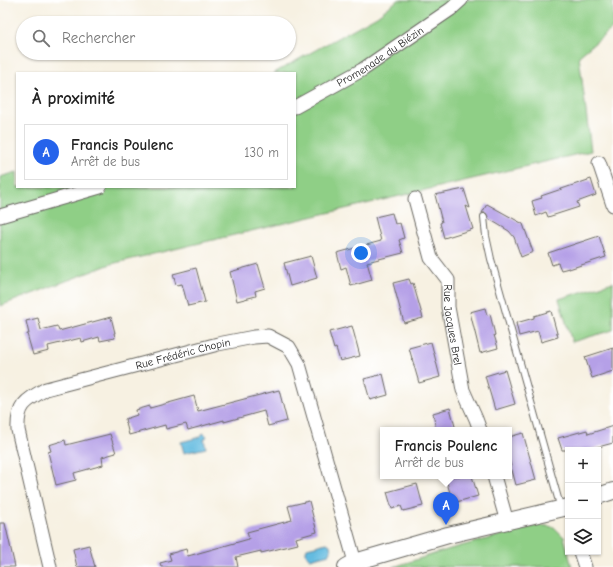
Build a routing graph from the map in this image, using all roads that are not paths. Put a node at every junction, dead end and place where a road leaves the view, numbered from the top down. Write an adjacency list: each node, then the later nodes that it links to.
1 (462, 0): 2 (street, Promenade du Biézin)
2 (296, 107)
3 (599, 163): 6 (street)
4 (97, 188): 7 (street)
5 (415, 199): 9 (street, Rue Jacques Brel)
6 (613, 205)
7 (0, 216)
8 (484, 217): 13 (lane)
9 (479, 427)
10 (495, 479): 15 (street)
11 (613, 491): 12 (street)
12 (601, 495)
13 (565, 507)
14 (565, 510): 15 (street)
15 (507, 522): 17 (street)
16 (581, 555): 19 (street)
17 (350, 564): 18 (street, Rue Frédéric Chopin)
18 (50, 567)
19 (585, 567)

